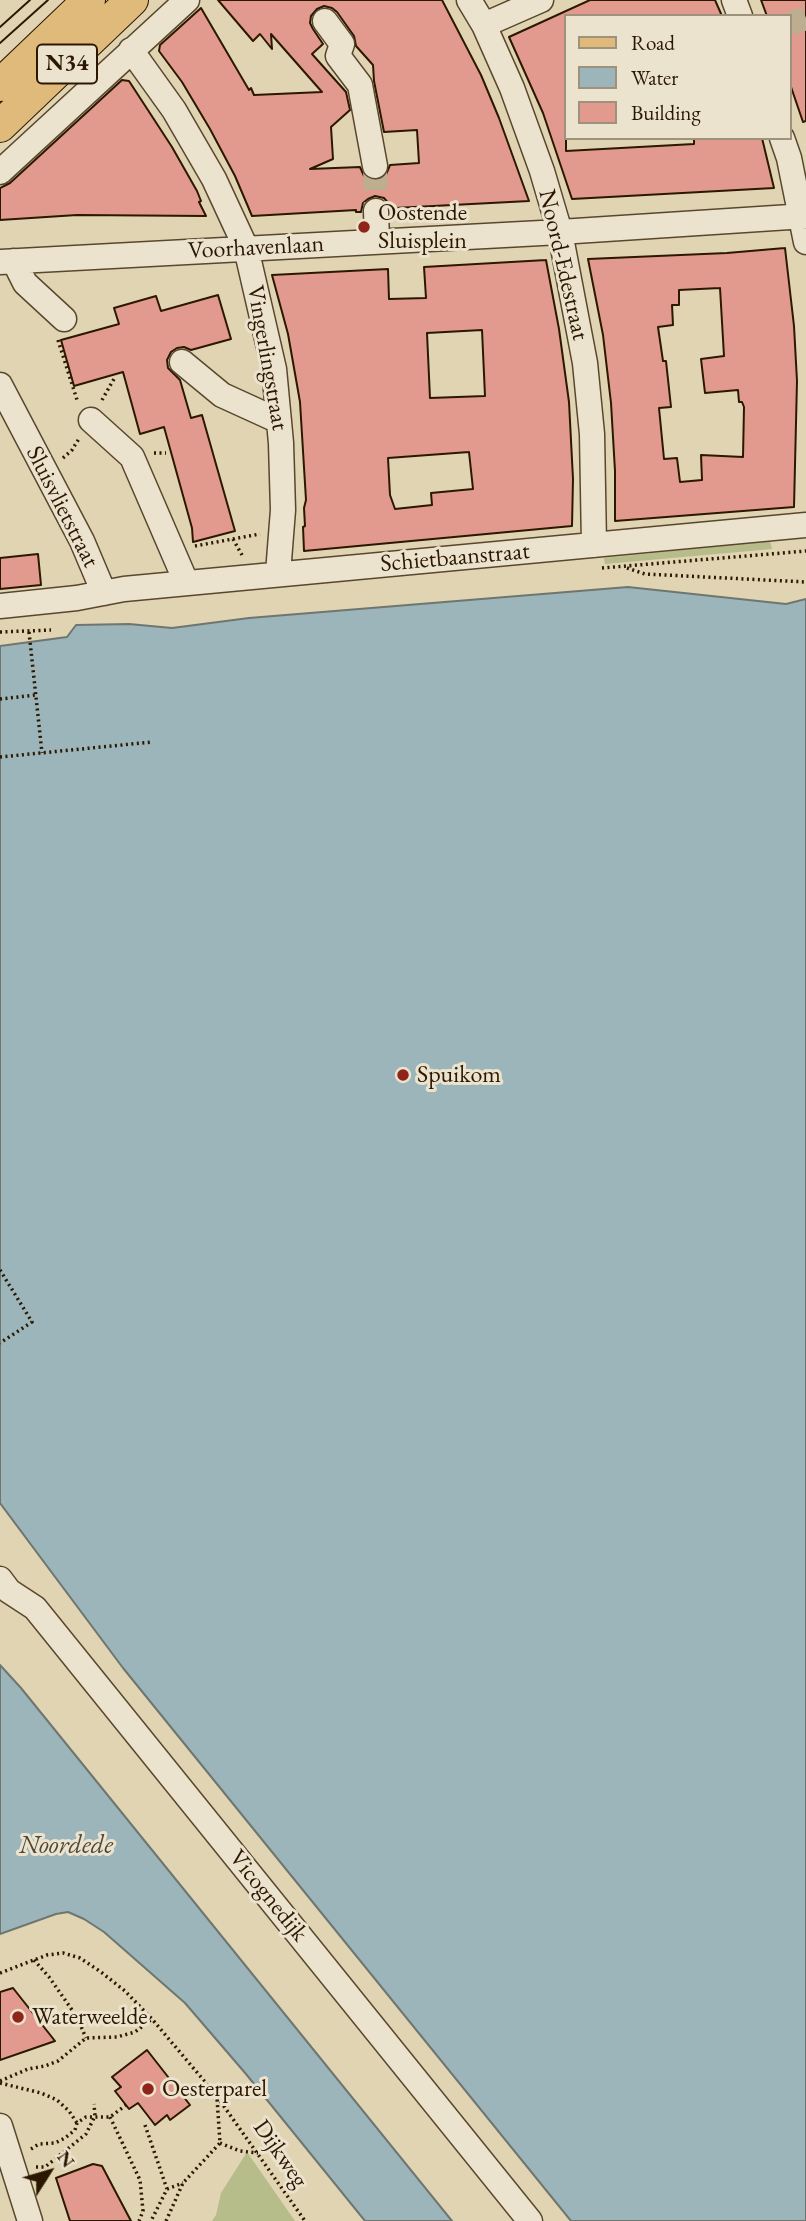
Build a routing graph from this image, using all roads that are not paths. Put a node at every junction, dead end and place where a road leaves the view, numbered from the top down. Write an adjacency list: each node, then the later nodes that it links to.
1 (89, 0): 9 (main road, N34)
2 (132, 0): 10 (main road, N34)
3 (187, 0): 8 (street)
4 (469, 0): 7 (street, Noord-Edestraat)
5 (541, 0): 7 (street)
6 (325, 21): 12 (street)
7 (484, 25): 16 (street, Noord-Edestraat)
8 (131, 50): 13 (street); 19 (street, Vingerlingstraat)
9 (0, 85)
10 (0, 126)
11 (783, 140): 15 (street)
12 (375, 166)
13 (0, 173)
14 (376, 211): 17 (street)
15 (804, 216): 16 (street, Voorhavenlaan); 18 (street)
16 (560, 232): 17 (street, Voorhavenlaan); 27 (street, Noord-Edestraat)
17 (377, 242): 19 (street, Voorhavenlaan)
18 (806, 242)
19 (246, 248): 20 (street, Voorhavenlaan); 25 (street, Vingerlingstraat)
20 (7, 261): 21 (street)
21 (64, 319)
22 (182, 362): 25 (street)
23 (0, 385): 30 (street, Sluisvlietstraat)
24 (86, 417): 29 (street)
25 (279, 421): 28 (street, Vingerlingstraat)
26 (806, 525): 27 (street, Schietbaanstraat)
27 (592, 557): 28 (street, Schietbaanstraat)
28 (278, 573): 29 (street, Schietbaanstraat)
29 (186, 582): 30 (street, Schietbaanstraat)
30 (104, 593): 31 (street, Schietbaanstraat)
31 (0, 606)
32 (3, 1587): 35 (street, Vicognedijk)
33 (0, 2126): 34 (street)
34 (30, 2221)
35 (530, 2221)

